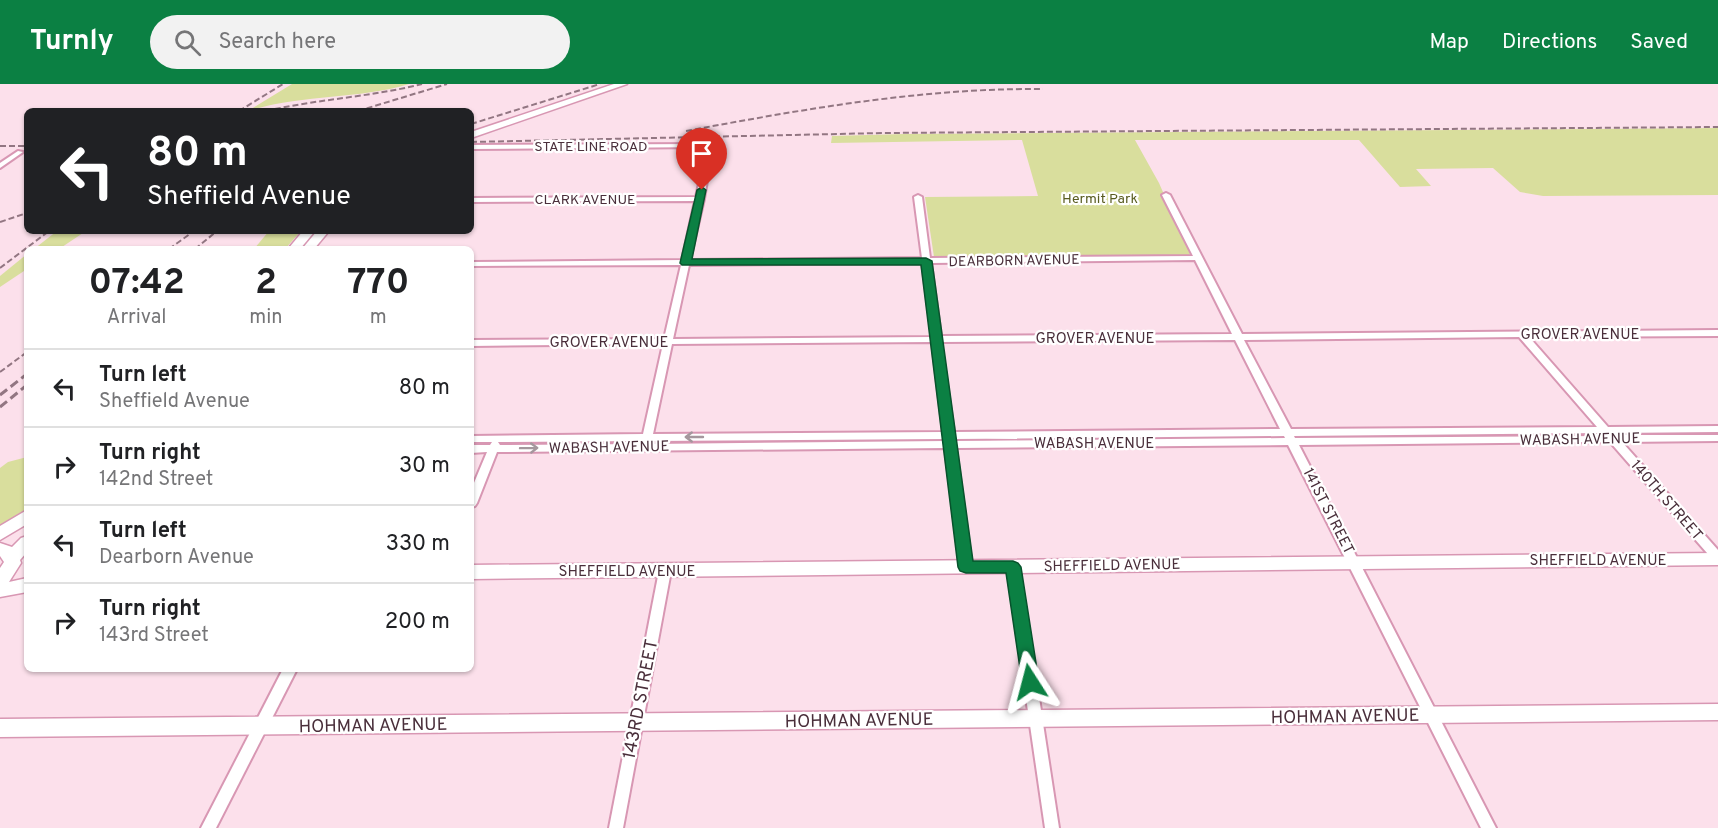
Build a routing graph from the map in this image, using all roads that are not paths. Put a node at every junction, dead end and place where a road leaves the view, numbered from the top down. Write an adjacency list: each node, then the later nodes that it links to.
1 (623, 84): 2 (main road)
2 (474, 134)
3 (474, 147): 8 (street, STATE LINE ROAD)
4 (20, 152): 5 (street)
5 (0, 166)
6 (1166, 195): 12 (street, 141ST STREET)
7 (918, 197): 13 (street)
8 (700, 199): 9 (street, CLARK AVENUE); 14 (street)
9 (474, 200)
10 (306, 234): 11 (main road)
11 (296, 246)
12 (1198, 258): 13 (street, DEARBORN AVENUE); 18 (street, 141ST STREET)
13 (926, 261): 14 (street, DEARBORN AVENUE); 19 (street)
14 (686, 263): 15 (street, DEARBORN AVENUE); 20 (street)
15 (474, 264)
16 (1718, 333): 17 (street, GROVER AVENUE)
17 (1521, 334): 18 (street, GROVER AVENUE); 23 (street, 140TH STREET)
18 (1239, 337): 19 (street, GROVER AVENUE); 24 (street, 141ST STREET)
19 (936, 339): 20 (street, GROVER AVENUE); 28 (street)
20 (668, 342): 21 (street, GROVER AVENUE); 29 (street)
21 (474, 343)
22 (1718, 429): 23 (street, WABASH AVENUE)
23 (1605, 430): 24 (street, WABASH AVENUE); 26 (street, 140TH STREET)
24 (1290, 437): 26 (street, WABASH AVENUE); 28 (street, WABASH AVENUE); 40 (street, 141ST STREET)
25 (1718, 438): 26 (street, WABASH AVENUE)
26 (1613, 439): 39 (street, 140TH STREET)
27 (474, 440): 30 (street, WABASH AVENUE)
28 (949, 440): 29 (street, WABASH AVENUE); 41 (street)
29 (646, 442): 30 (street, WABASH AVENUE)
30 (495, 444): 31 (street, WABASH AVENUE); 32 (street)
31 (474, 448)
32 (474, 496)
33 (24, 518): 35 (main road)
34 (24, 525): 36 (main road)
35 (0, 534)
36 (0, 541)
37 (24, 546): 38 (main road)
38 (13, 559): 45 (main road)
39 (1718, 559): 40 (main road, SHEFFIELD AVENUE)
40 (1355, 562): 42 (main road, SHEFFIELD AVENUE); 50 (street, 141ST STREET)
41 (966, 567): 42 (main road, SHEFFIELD AVENUE); 43 (main road, SHEFFIELD AVENUE)
42 (1013, 567): 51 (street)
43 (664, 571): 44 (main road, SHEFFIELD AVENUE); 52 (street, 143RD STREET)
44 (474, 572)
45 (0, 581)
46 (24, 586): 47 (main road)
47 (0, 590)
48 (288, 672): 53 (street)
49 (1718, 712): 50 (main road, HOHMAN AVENUE)
50 (1432, 715): 51 (main road, HOHMAN AVENUE); 58 (street, 141ST STREET)
51 (1036, 719): 52 (main road, HOHMAN AVENUE); 57 (street)
52 (636, 723): 53 (main road, HOHMAN AVENUE); 56 (street, 143RD STREET)
53 (261, 726): 54 (main road, HOHMAN AVENUE); 55 (street)
54 (0, 728)
55 (208, 828)
56 (616, 828)
57 (1052, 828)
58 (1489, 828)

